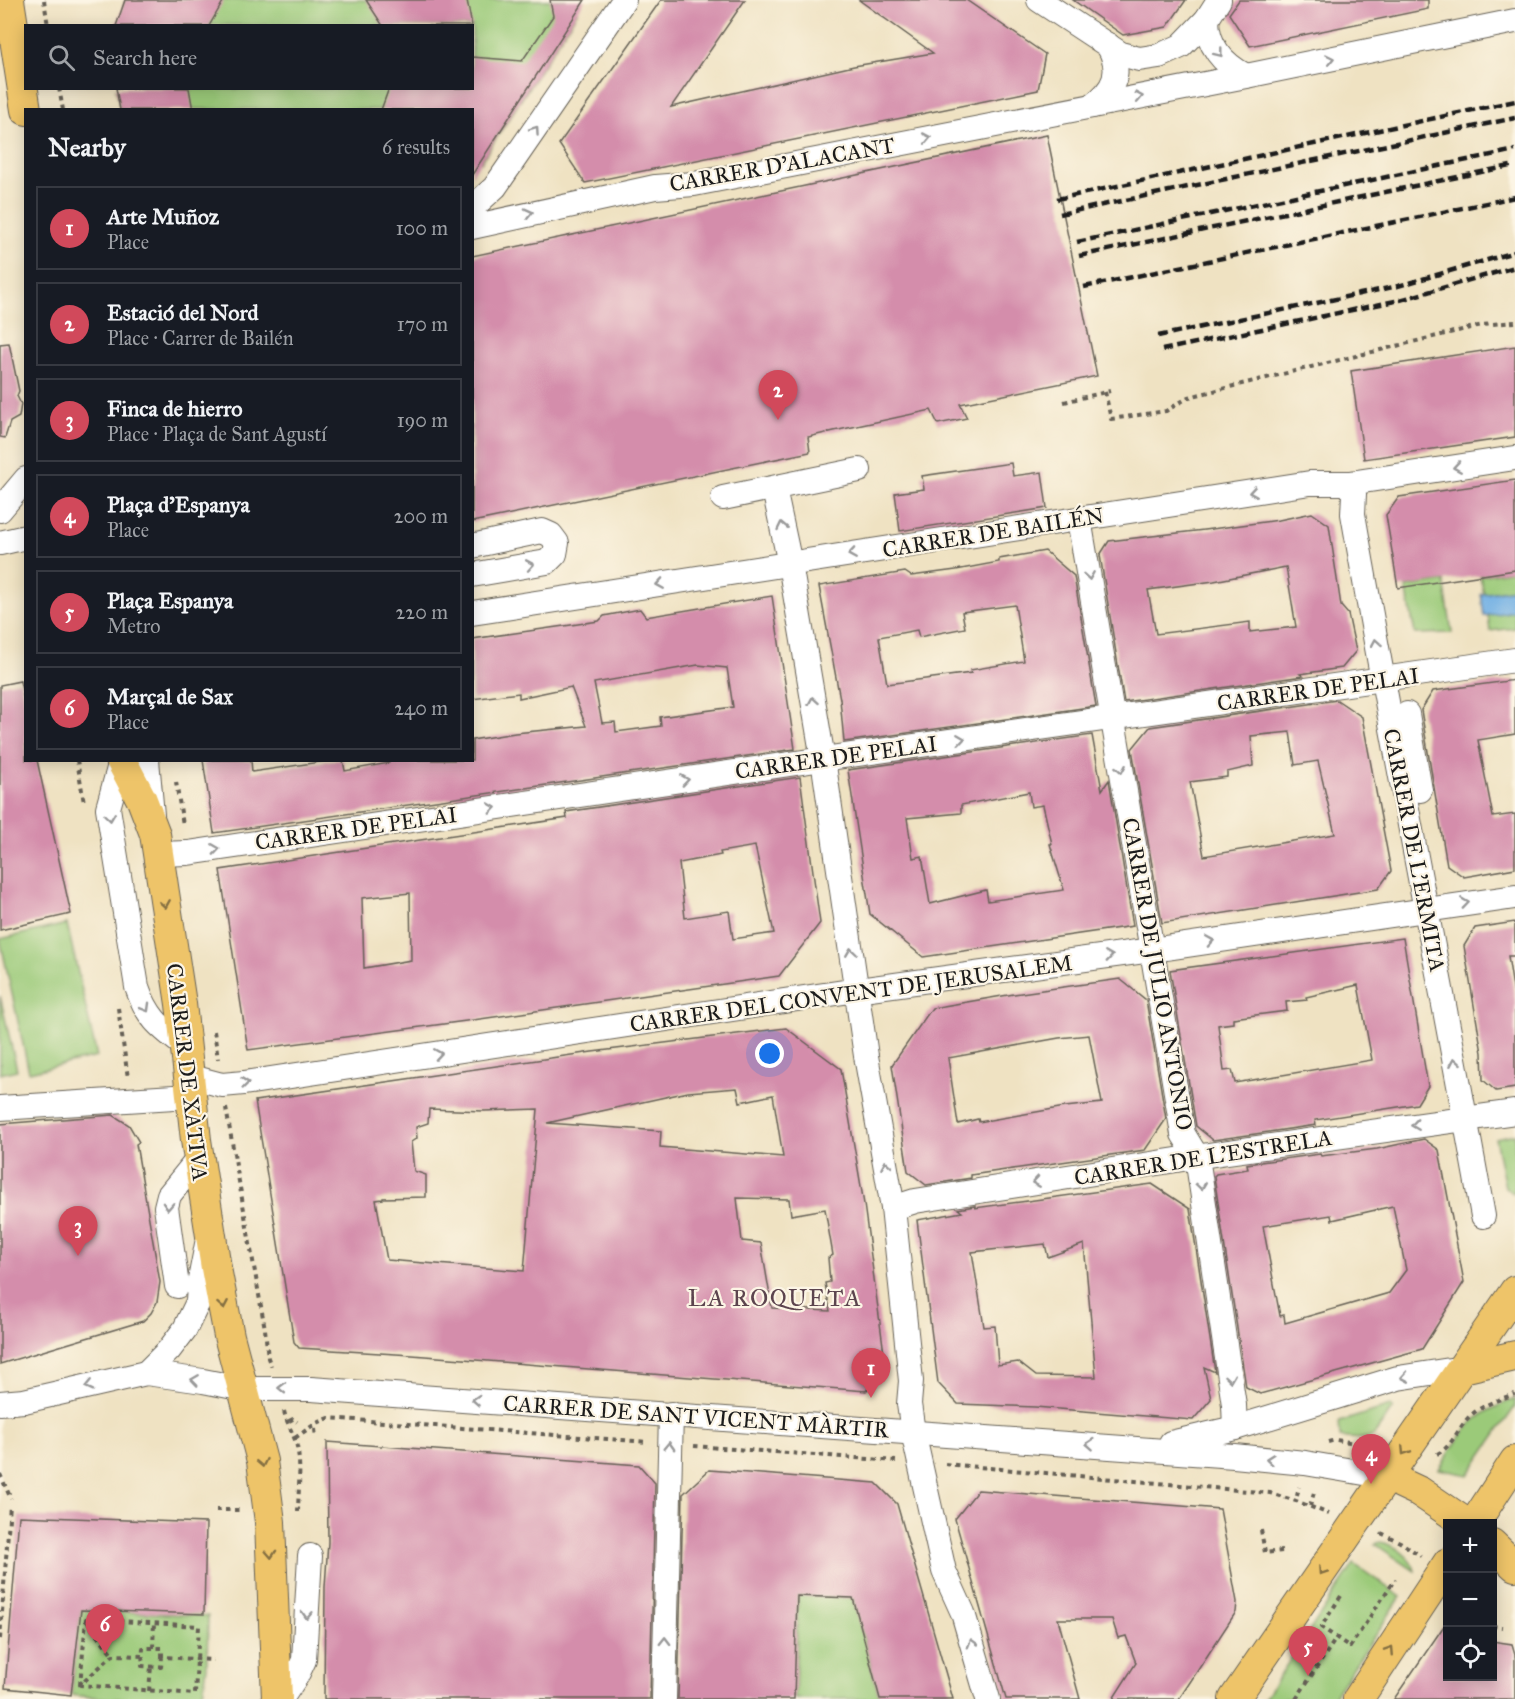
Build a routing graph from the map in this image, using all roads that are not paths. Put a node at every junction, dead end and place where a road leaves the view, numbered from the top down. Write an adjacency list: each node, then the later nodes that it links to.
1 (9, 0): 9 (main road)
2 (624, 0): 10 (street, one-way to 2)
3 (1039, 0): 6 (street)
4 (1213, 9): 6 (street); 7 (street, one-way to 7)
5 (1515, 21): 7 (street, CARRER D'ALACANT, one-way to 5)
6 (1108, 45): 8 (street)
7 (1246, 76): 8 (street, CARRER D'ALACANT, one-way to 7)
8 (1092, 106): 11 (street, CARRER D'ALACANT, one-way to 8)
9 (26, 108)
10 (474, 206)
11 (474, 227)
12 (1515, 458): 16 (street, CARRER DE BAILÉN, one-way to 16)
13 (859, 470): 15 (street)
14 (24, 481): 18 (street)
15 (774, 489): 17 (street); 23 (street, one-way to 15)
16 (1352, 489): 19 (street, CARRER DE BAILÉN, one-way to 19); 25 (street); 28 (street, CARRER DE L'ERMITA, one-way to 16)
17 (723, 498)
18 (0, 510)
19 (1079, 519): 23 (street, CARRER DE BAILÉN, one-way to 23); 30 (street, CARRER DE JULIO ANTONIO, one-way to 30)
20 (24, 537): 21 (street)
21 (0, 543)
22 (474, 546): 24 (street, one-way to 22)
23 (790, 564): 26 (street, CARRER DE BAILÉN, one-way to 26); 31 (street, one-way to 23)
24 (474, 576)
25 (1385, 601)
26 (474, 613)
27 (1515, 660): 28 (street, CARRER DE PELAI)
28 (1382, 680): 30 (street, CARRER DE PELAI); 35 (street, CARRER DE L'ERMITA)
29 (1407, 714): 35 (street)
30 (1113, 718): 31 (street, CARRER DE PELAI, one-way to 30); 39 (street, CARRER DE JULIO ANTONIO, one-way to 39)
31 (823, 759): 36 (street, CARRER DE PELAI, one-way to 31); 40 (street, one-way to 31)
32 (121, 762): 41 (street, one-way to 41)
33 (122, 762): 36 (main road, CARRER DE XÀTIVA)
34 (147, 762): 36 (street)
35 (1412, 830): 38 (street, CARRER DE L'ERMITA)
36 (155, 840): 41 (main road, CARRER DE XÀTIVA, one-way to 41)
37 (1515, 897): 38 (street, CARRER DEL CONVENT DE JERUSALEM, one-way to 37)
38 (1427, 908): 39 (street, CARRER DEL CONVENT DE JERUSALEM, one-way to 38); 44 (street, CARRER DE L'ERMITA, one-way to 38)
39 (1152, 950): 40 (street, CARRER DEL CONVENT DE JERUSALEM, one-way to 39); 45 (street, CARRER DE JULIO ANTONIO)
40 (857, 990): 41 (street, CARRER DEL CONVENT DE JERUSALEM, one-way to 40); 47 (street, one-way to 40)
41 (188, 1073): 42 (street); 46 (main road, CARRER DE XÀTIVA)
42 (0, 1108)
43 (1515, 1112): 44 (street, CARRER DE L'ESTRELA)
44 (1466, 1119): 45 (street, CARRER DE L'ESTRELA, one-way to 45); 48 (street, CARRER DE L'ERMITA)
45 (1197, 1157): 47 (street, CARRER DE L'ESTRELA, one-way to 47); 60 (street, CARRER DE JULIO ANTONIO, one-way to 60)
46 (199, 1158): 49 (main road, CARRER DE XÀTIVA); 51 (street, one-way to 51)
47 (893, 1208): 50 (street)
48 (1483, 1216)
49 (210, 1227): 55 (street); 56 (main road, CARRER DE XÀTIVA, one-way to 56)
50 (900, 1271): 57 (street); 61 (street)
51 (177, 1286)
52 (1515, 1291): 54 (main road)
53 (1515, 1356): 54 (main road)
54 (1463, 1368): 60 (street, CARRER DE SANT VICENT MÀRTIR, one-way to 60); 64 (main road, one-way to 64)
55 (146, 1374): 56 (street, CARRER DE SANT VICENT MÀRTIR, one-way to 55); 58 (street, one-way to 58)
56 (244, 1389): 59 (street, CARRER DE SANT VICENT MÀRTIR, one-way to 56); 73 (main road, CARRER DE XÀTIVA, one-way to 73)
57 (927, 1395)
58 (0, 1403)
59 (670, 1414): 61 (street, CARRER DE SANT VICENT MÀRTIR); 76 (street, one-way to 59)
60 (1234, 1428): 62 (street, CARRER DE SANT VICENT MÀRTIR)
61 (913, 1432): 62 (street, CARRER DE SANT VICENT MÀRTIR, one-way to 61); 72 (street)
62 (1148, 1449): 64 (street, CARRER DE SANT VICENT MÀRTIR, one-way to 62)
63 (1515, 1461): 67 (main road)
64 (1388, 1477): 66 (main road); 78 (main road, one-way to 78)
65 (936, 1493): 72 (street)
66 (1460, 1519)
67 (1477, 1519)
68 (1497, 1549): 71 (main road)
69 (310, 1556): 74 (street, one-way to 74)
70 (1435, 1560): 79 (main road, one-way to 70)
71 (1515, 1566)
72 (963, 1613): 77 (street, one-way to 72)
73 (274, 1618): 74 (street); 75 (main road, CARRER DE XÀTIVA)
74 (314, 1660): 75 (street)
75 (279, 1699)
76 (664, 1699)
77 (988, 1699)
78 (1234, 1699)
79 (1358, 1699)

